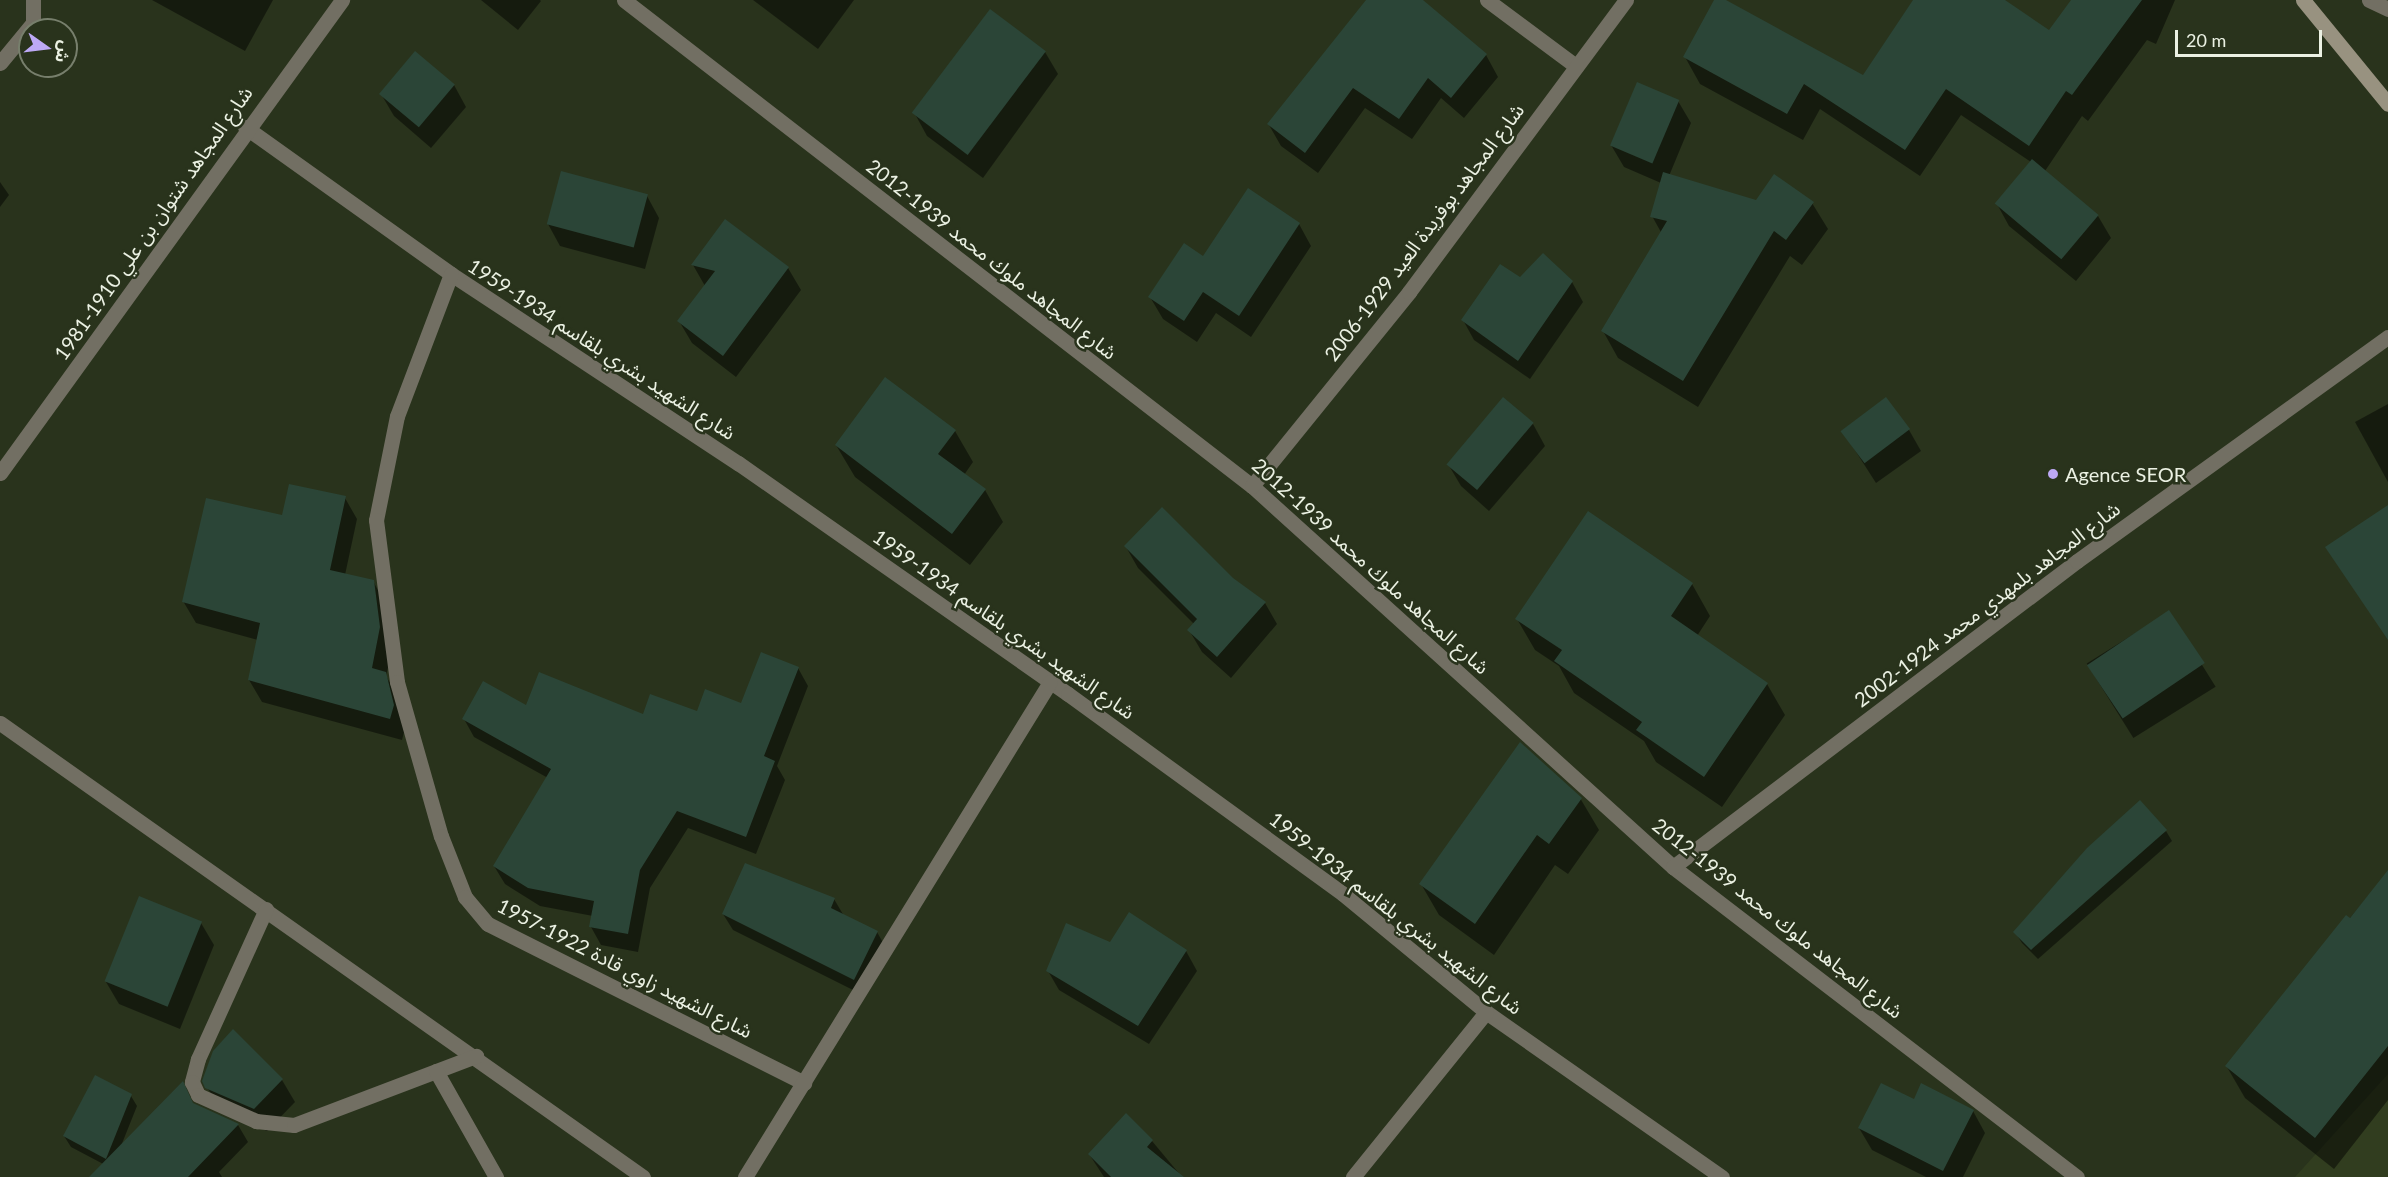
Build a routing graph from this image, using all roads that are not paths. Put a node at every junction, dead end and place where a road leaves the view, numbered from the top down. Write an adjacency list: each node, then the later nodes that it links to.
1 (33, 0): 9 (street)
2 (342, 0): 12 (street, شارع المجاهد شتوان بن علي 1910-1981)
3 (624, 0): 16 (street, شارع المجاهد ملوك محمد 1939-2012)
4 (1487, 0): 10 (street)
5 (1626, 0): 10 (street, شارع المجاهد بوفريدة العيد 1929-2006)
6 (2303, 0): 11 (main road)
7 (2369, 0): 8 (street)
8 (2388, 9)
9 (0, 63)
10 (1576, 66): 16 (street, شارع المجاهد بوفريدة العيد 1929-2006)
11 (2388, 104)
12 (245, 127): 13 (street, شارع الشهيد بشري بلقاسم 1934-1959); 15 (street, شارع المجاهد شتوان بن علي 1910-1981)
13 (451, 274): 17 (street, شارع الشهيد بشري بلقاسم 1934-1959); 24 (street, شارع الشهيد زاوي قادة 1922-1957)
14 (2388, 337): 19 (street, شارع المجاهد بلمهدي محمد 1924-2002)
15 (0, 473)
16 (1252, 486): 19 (street, شارع المجاهد ملوك محمد 1939-2012)
17 (1050, 682): 21 (street, شارع الشهيد بشري بلقاسم 1934-1959); 24 (street)
18 (0, 723): 20 (street)
19 (1673, 867): 30 (street, شارع المجاهد ملوك محمد 1939-2012)
20 (266, 909): 22 (street); 23 (street)
21 (1486, 1012): 28 (street); 29 (street, شارع الشهيد بشري بلقاسم 1934-1959)
22 (476, 1056): 23 (street); 26 (street)
23 (436, 1071): 25 (street)
24 (804, 1083): 27 (street)
25 (496, 1177)
26 (644, 1177)
27 (745, 1177)
28 (1353, 1177)
29 (1722, 1177)
30 (2077, 1177)

